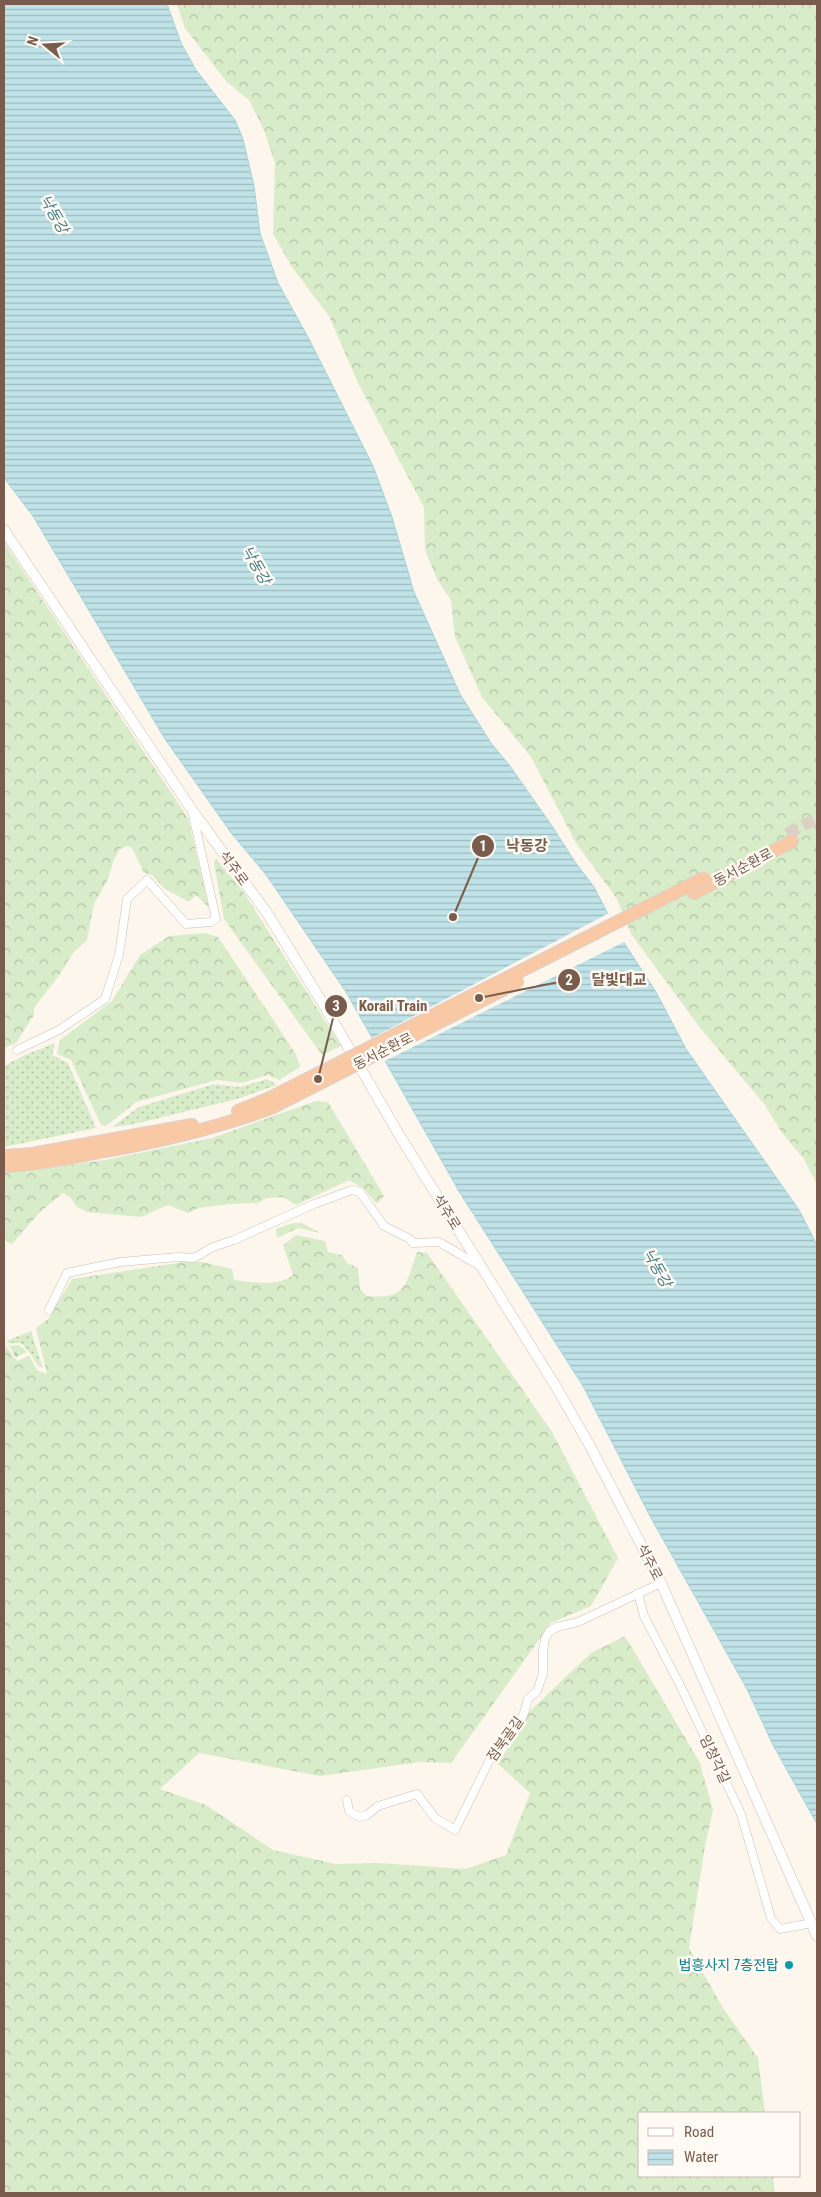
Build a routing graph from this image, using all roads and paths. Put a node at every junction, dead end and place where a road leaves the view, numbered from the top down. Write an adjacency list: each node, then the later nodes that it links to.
1 (4, 530): 2 (street, 석주로)
2 (192, 810): 3 (street); 7 (street, 석주로)
3 (17, 1050)
4 (271, 1103): 4 (highway, 동서순환로, bridge); 5 (highway, 동서순환로); 6 (highway, 동서순환로)
5 (4, 1156)
6 (4, 1166)
7 (480, 1266): 8 (street); 9 (street, 석주로)
8 (49, 1310)
9 (661, 1583): 10 (street, 점북골길); 12 (street, 석주로)
10 (638, 1593): 11 (street, 점북골길); 12 (street, 임청각길)
11 (347, 1800)
12 (812, 1923): 13 (street, 석주로)
13 (817, 1936)

